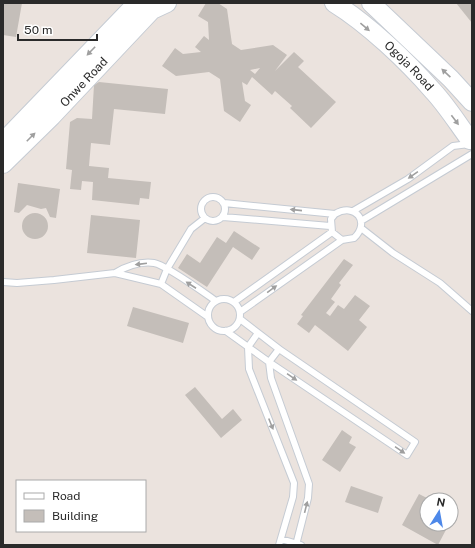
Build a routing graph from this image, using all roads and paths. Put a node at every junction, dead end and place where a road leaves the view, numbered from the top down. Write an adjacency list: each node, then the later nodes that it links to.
1 (137, 3): 6 (main road, Onwe Road, one-way to 6)
2 (167, 3): 6 (main road, Onwe Road)
3 (334, 3): 8 (main road, Ogoja Road, one-way to 8)
4 (371, 3): 5 (main road, Ogoja Road, one-way to 4)
5 (472, 102)
6 (46, 110): 7 (main road, Onwe Road); 9 (main road, Onwe Road, one-way to 6)
7 (3, 142)
8 (471, 144): 10 (lane); 11 (lane)
9 (3, 164)
10 (426, 166): 11 (lane); 13 (lane, one-way to 13)
11 (434, 178): 17 (lane)
12 (224, 203): 14 (lane, one-way to 12); 15 (lane); 16 (lane)
13 (353, 212): 14 (lane); 17 (lane)
14 (335, 214): 18 (lane)
15 (223, 217): 16 (lane); 18 (lane)
16 (205, 218): 21 (lane)
17 (361, 225): 19 (lane); 28 (lane)
18 (331, 229): 19 (lane); 20 (lane)
19 (342, 240): 22 (lane)
20 (292, 260): 22 (lane); 27 (lane)
21 (167, 269): 23 (lane, one-way to 23); 25 (lane); 26 (lane, one-way to 21)
22 (299, 270): 29 (lane, one-way to 22)
23 (115, 273): 24 (lane); 25 (lane)
24 (3, 282)
25 (161, 284): 30 (lane)
26 (216, 300): 27 (lane); 30 (lane)
27 (234, 302): 29 (lane)
28 (472, 311)
29 (240, 316): 31 (lane); 32 (lane)
30 (208, 317): 31 (lane)
31 (226, 331): 33 (lane)
32 (258, 333): 33 (lane); 34 (lane)
33 (248, 347): 35 (lane); 36 (lane, one-way to 36)
34 (279, 349): 35 (lane); 35 (lane, one-way to 34)
35 (269, 362): 37 (lane, one-way to 35)
36 (280, 542): 37 (lane)
37 (298, 545)

